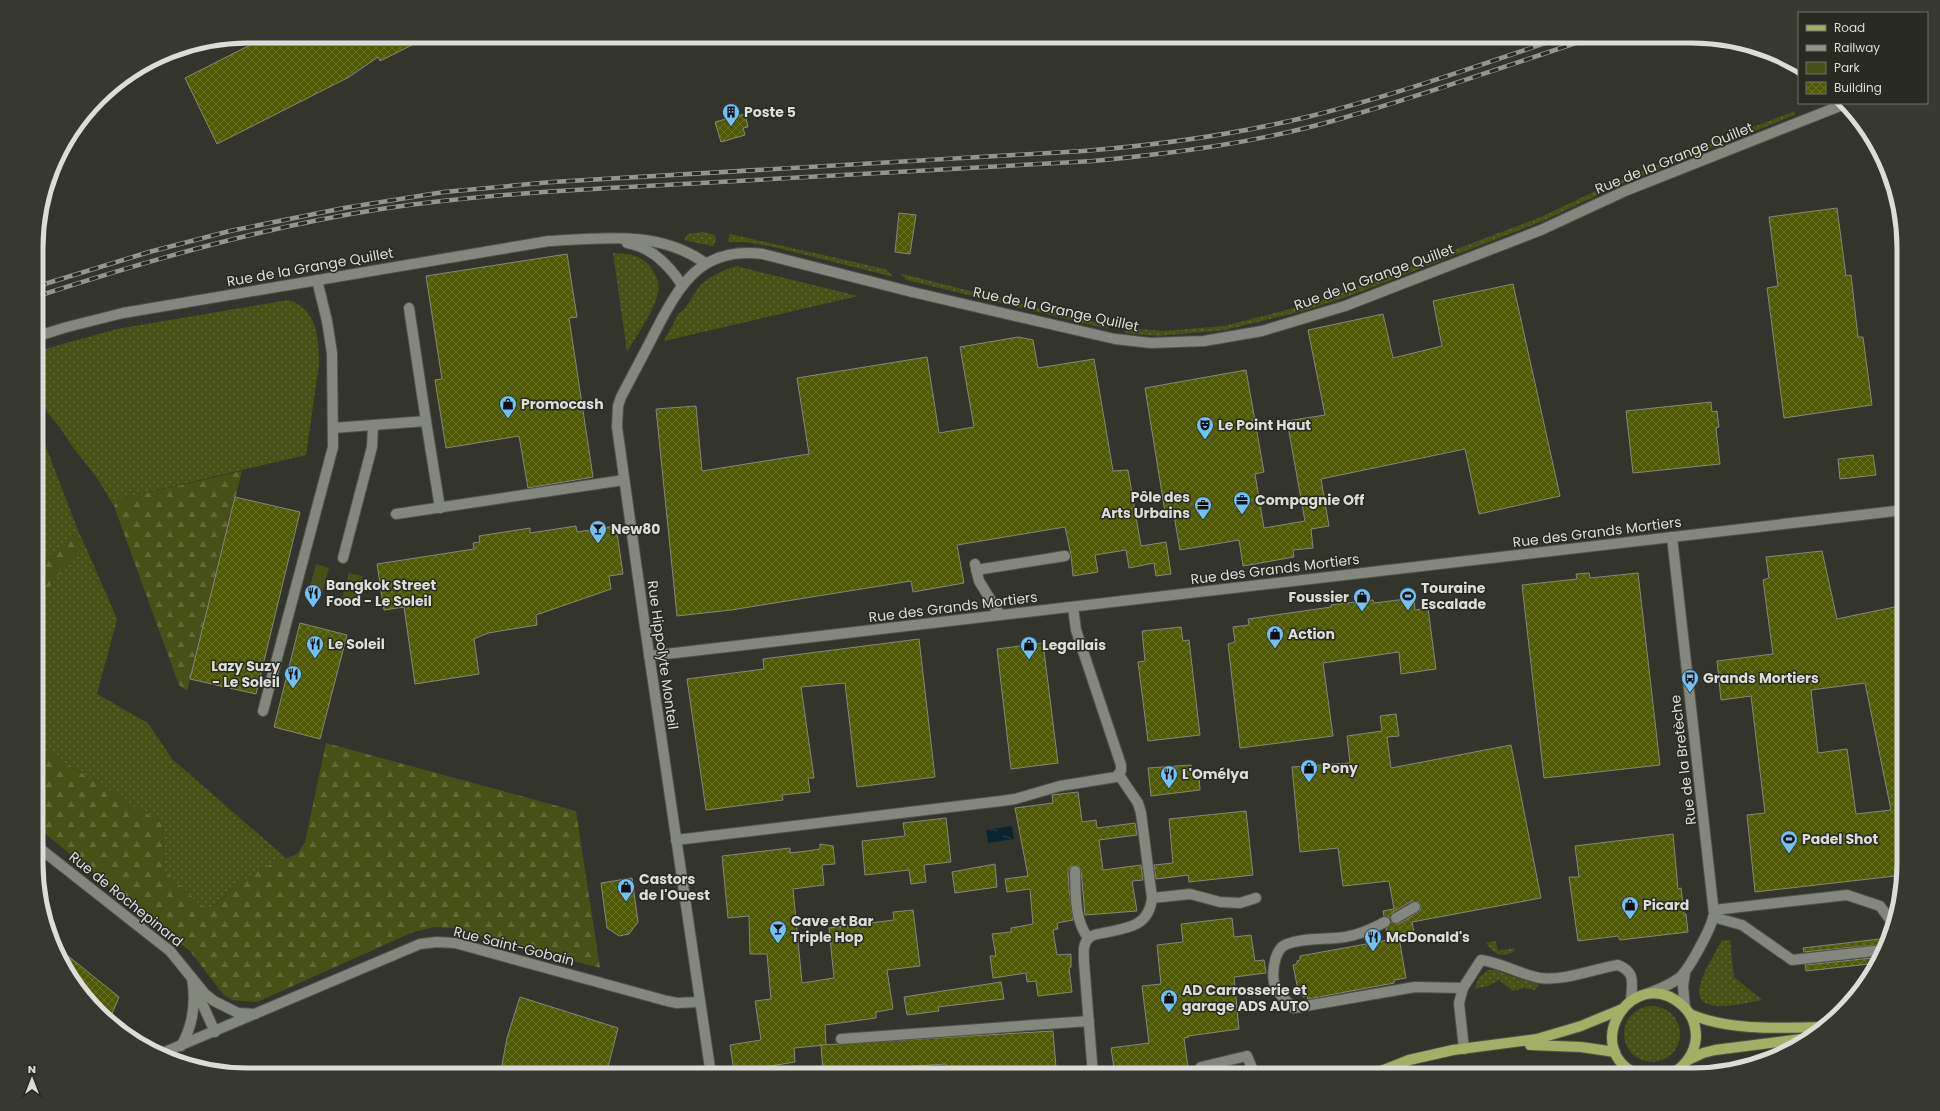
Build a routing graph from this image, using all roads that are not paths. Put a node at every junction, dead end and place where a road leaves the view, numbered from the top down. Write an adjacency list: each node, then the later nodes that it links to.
1 (1840, 106): 3 (street, Rue de la Grange Quillet)
2 (589, 239): 3 (street, Rue de la Grange Quillet); 4 (street, Rue de la Grange Quillet); 5 (street, Rue de la Grange Quillet)
3 (705, 263): 5 (street, Rue Hippolyte Monteil)
4 (317, 280): 7 (street, Rue de la Grange Quillet); 10 (street)
5 (682, 285): 11 (street, Rue Hippolyte Monteil)
6 (409, 308): 8 (street)
7 (43, 334)
8 (426, 421): 9 (street); 12 (street)
9 (373, 425): 10 (street); 17 (street)
10 (333, 428): 21 (street)
11 (624, 480): 12 (street); 20 (street, Rue Hippolyte Monteil)
12 (440, 508): 14 (street)
13 (1897, 511): 15 (street, Rue des Grands Mortiers)
14 (396, 514)
15 (1672, 537): 18 (street, Rue des Grands Mortiers); 29 (street, Rue de la Bretèche)
16 (1065, 556): 19 (street)
17 (343, 558)
18 (1073, 607): 19 (street, Rue des Grands Mortiers); 22 (street)
19 (1000, 615): 20 (street, Rue des Grands Mortiers)
20 (649, 656): 23 (street, Rue Hippolyte Monteil)
21 (263, 710)
22 (1119, 775): 23 (street); 26 (street)
23 (676, 840): 40 (street, Rue Hippolyte Monteil)
24 (43, 851): 36 (street, Rue de Rochepinard)
25 (1075, 871): 33 (street)
26 (1152, 898): 27 (street); 33 (street)
27 (1256, 898)
28 (1414, 907): 30 (street)
29 (1714, 913): 31 (street); 34 (street); 35 (street)
30 (1396, 918)
31 (1889, 919)
32 (1385, 922): 37 (street)
33 (1088, 938): 44 (street)
34 (1877, 951)
35 (1685, 973): 38 (street); 42 (street)
36 (192, 978): 43 (street, Rue de Rochepinard); 46 (street, Rue de Rochepinard); 50 (street)
37 (1462, 988): 39 (street); 51 (street)
38 (1644, 995): 39 (main road); 42 (main road)
39 (1632, 1000): 41 (main road)
40 (700, 1002): 43 (street, Rue Saint-Gobain); 56 (street, Rue Hippolyte Monteil)
41 (1622, 1008): 49 (main road); 53 (main road)
42 (1688, 1011): 45 (main road); 54 (main road)
43 (259, 1014): 46 (street, Rue Saint-Gobain)
44 (1089, 1021): 47 (street); 57 (street)
45 (1816, 1027)
46 (215, 1032): 50 (street)
47 (841, 1038)
48 (1796, 1040): 54 (main road)
49 (1499, 1045): 51 (main road); 53 (main road)
50 (181, 1046): 52 (street)
51 (1464, 1048): 60 (main road)
52 (168, 1051)
53 (1615, 1052): 55 (main road)
54 (1688, 1060): 63 (main road)
55 (1622, 1062): 61 (street); 62 (main road)
56 (710, 1068)
57 (1093, 1068)
58 (1202, 1068): 59 (street)
59 (1252, 1068)
60 (1389, 1068)
61 (1625, 1068)
62 (1630, 1068)
63 (1680, 1068)

